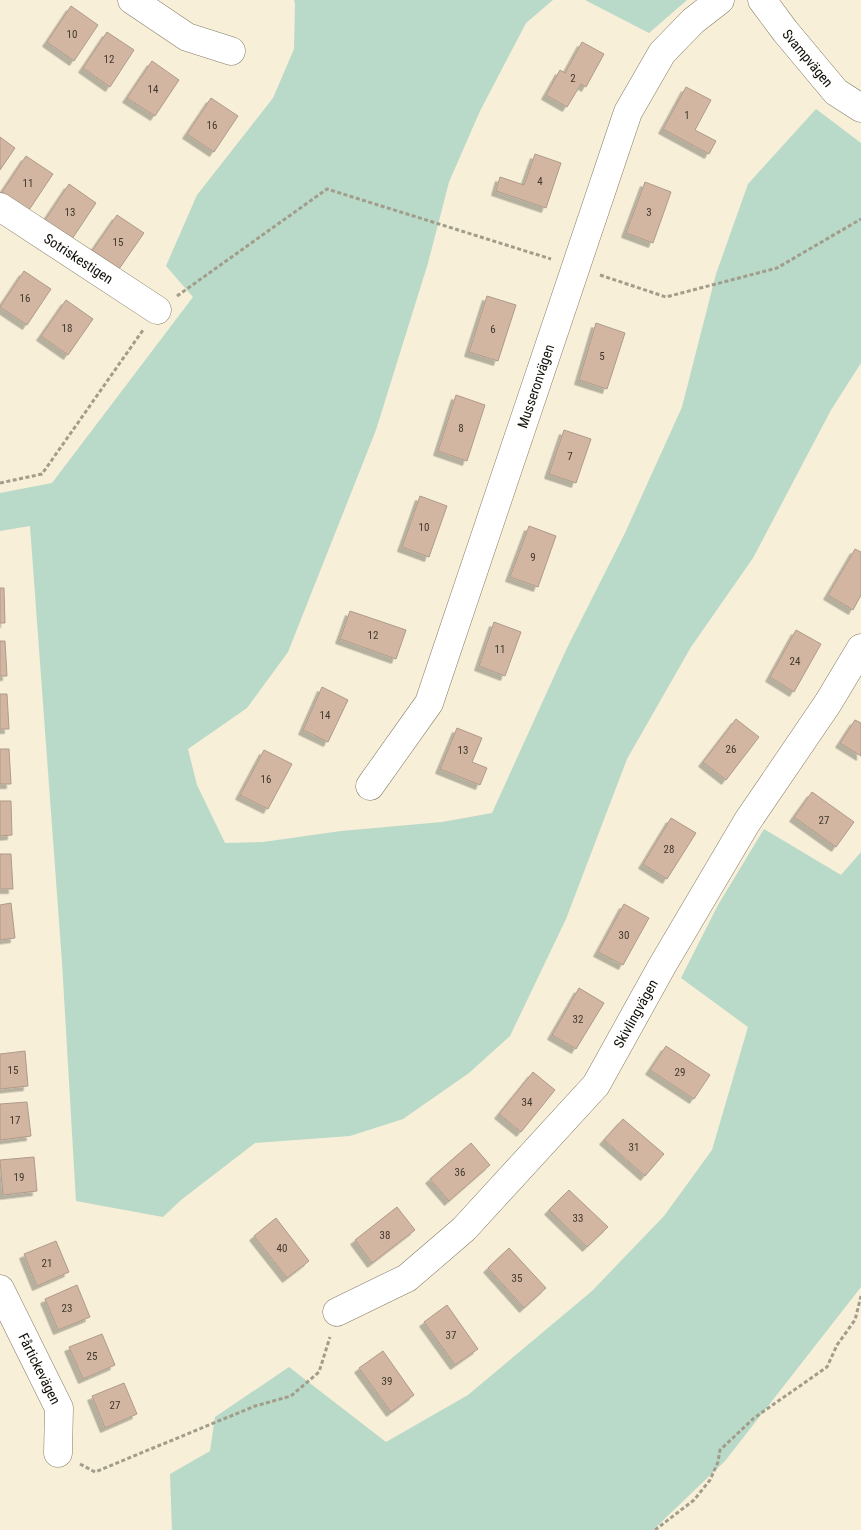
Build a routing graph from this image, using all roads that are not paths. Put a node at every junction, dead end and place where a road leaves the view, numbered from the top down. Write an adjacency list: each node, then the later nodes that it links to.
1 (132, 0): 4 (street)
2 (720, 0): 9 (street, Musseronvägen)
3 (762, 0): 5 (street, Svampvägen)
4 (232, 51)
5 (861, 108)
6 (0, 207): 7 (street, Sotriskestigen)
7 (157, 310)
8 (861, 648): 11 (street, Skivlingvägen)
9 (370, 786)
10 (0, 1289): 12 (street, Fårtickevägen)
11 (337, 1312)
12 (58, 1453)

